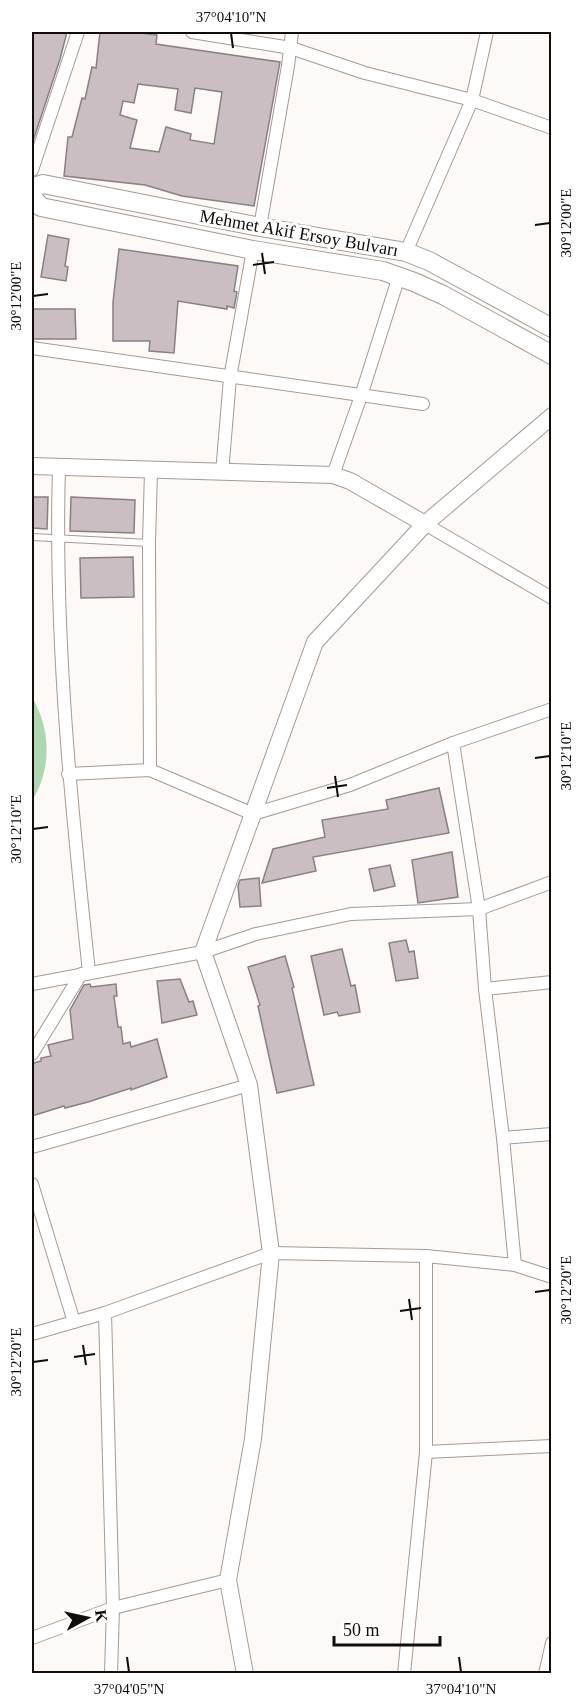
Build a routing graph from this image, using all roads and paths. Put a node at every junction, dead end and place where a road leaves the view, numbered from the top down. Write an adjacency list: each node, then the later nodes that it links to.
1 (78, 32): 8 (street)
2 (192, 32): 5 (street)
3 (292, 32): 5 (street)
4 (487, 32): 6 (street)
5 (291, 48): 6 (street); 11 (street)
6 (472, 100): 7 (street); 13 (street)
7 (552, 128)
8 (32, 170)
9 (32, 188): 11 (main road, Mehmet Akif Ersoy Bulvarı)
10 (32, 197): 12 (main road, Mehmet Akif Ersoy Bulvarı)
11 (260, 227): 13 (main road, Mehmet Akif Ersoy Bulvarı)
12 (253, 250): 14 (main road, Mehmet Akif Ersoy Bulvarı); 18 (street)
13 (406, 252): 15 (main road, Mehmet Akif Ersoy Bulvarı)
14 (399, 276): 17 (main road, Mehmet Akif Ersoy Bulvarı); 19 (street)
15 (552, 328)
16 (32, 348): 18 (street)
17 (552, 355)
18 (230, 378): 19 (street); 25 (street)
19 (361, 396): 20 (street); 26 (street)
20 (423, 404)
21 (550, 419): 27 (street)
22 (32, 466): 23 (street)
23 (59, 467): 24 (street); 29 (street)
24 (151, 471): 25 (street); 30 (street)
25 (222, 472): 26 (street)
26 (333, 475): 27 (street)
27 (425, 524): 31 (street); 36 (street)
28 (32, 537): 29 (lane)
29 (57, 538): 30 (lane); 35 (street)
30 (148, 543): 34 (street)
31 (552, 598)
32 (552, 709): 33 (street)
33 (453, 743): 36 (street); 38 (street)
34 (150, 770): 35 (street); 36 (street)
35 (68, 774): 40 (street)
36 (253, 814): 39 (street)
37 (552, 882): 38 (street)
38 (479, 909): 39 (street); 43 (street)
39 (203, 952): 40 (street); 45 (street)
40 (85, 973): 42 (street); 44 (street)
41 (552, 982): 43 (street)
42 (32, 984)
43 (484, 989): 47 (street)
44 (32, 1054)
45 (249, 1085): 48 (street); 50 (street)
46 (552, 1134): 47 (street)
47 (503, 1138): 52 (street)
48 (32, 1147)
49 (32, 1184): 55 (street)
50 (271, 1254): 51 (street); 54 (street); 59 (street)
51 (426, 1256): 52 (street); 58 (street)
52 (515, 1265): 53 (street)
53 (552, 1277)
54 (105, 1313): 55 (street); 60 (street)
55 (74, 1322): 56 (street)
56 (32, 1334)
57 (552, 1446): 58 (street)
58 (426, 1452): 65 (street)
59 (228, 1580): 60 (street); 64 (street)
60 (113, 1608): 61 (street); 63 (street)
61 (32, 1638)
62 (552, 1642): 66 (street)
63 (111, 1674)
64 (245, 1674)
65 (404, 1674)
66 (545, 1674)

